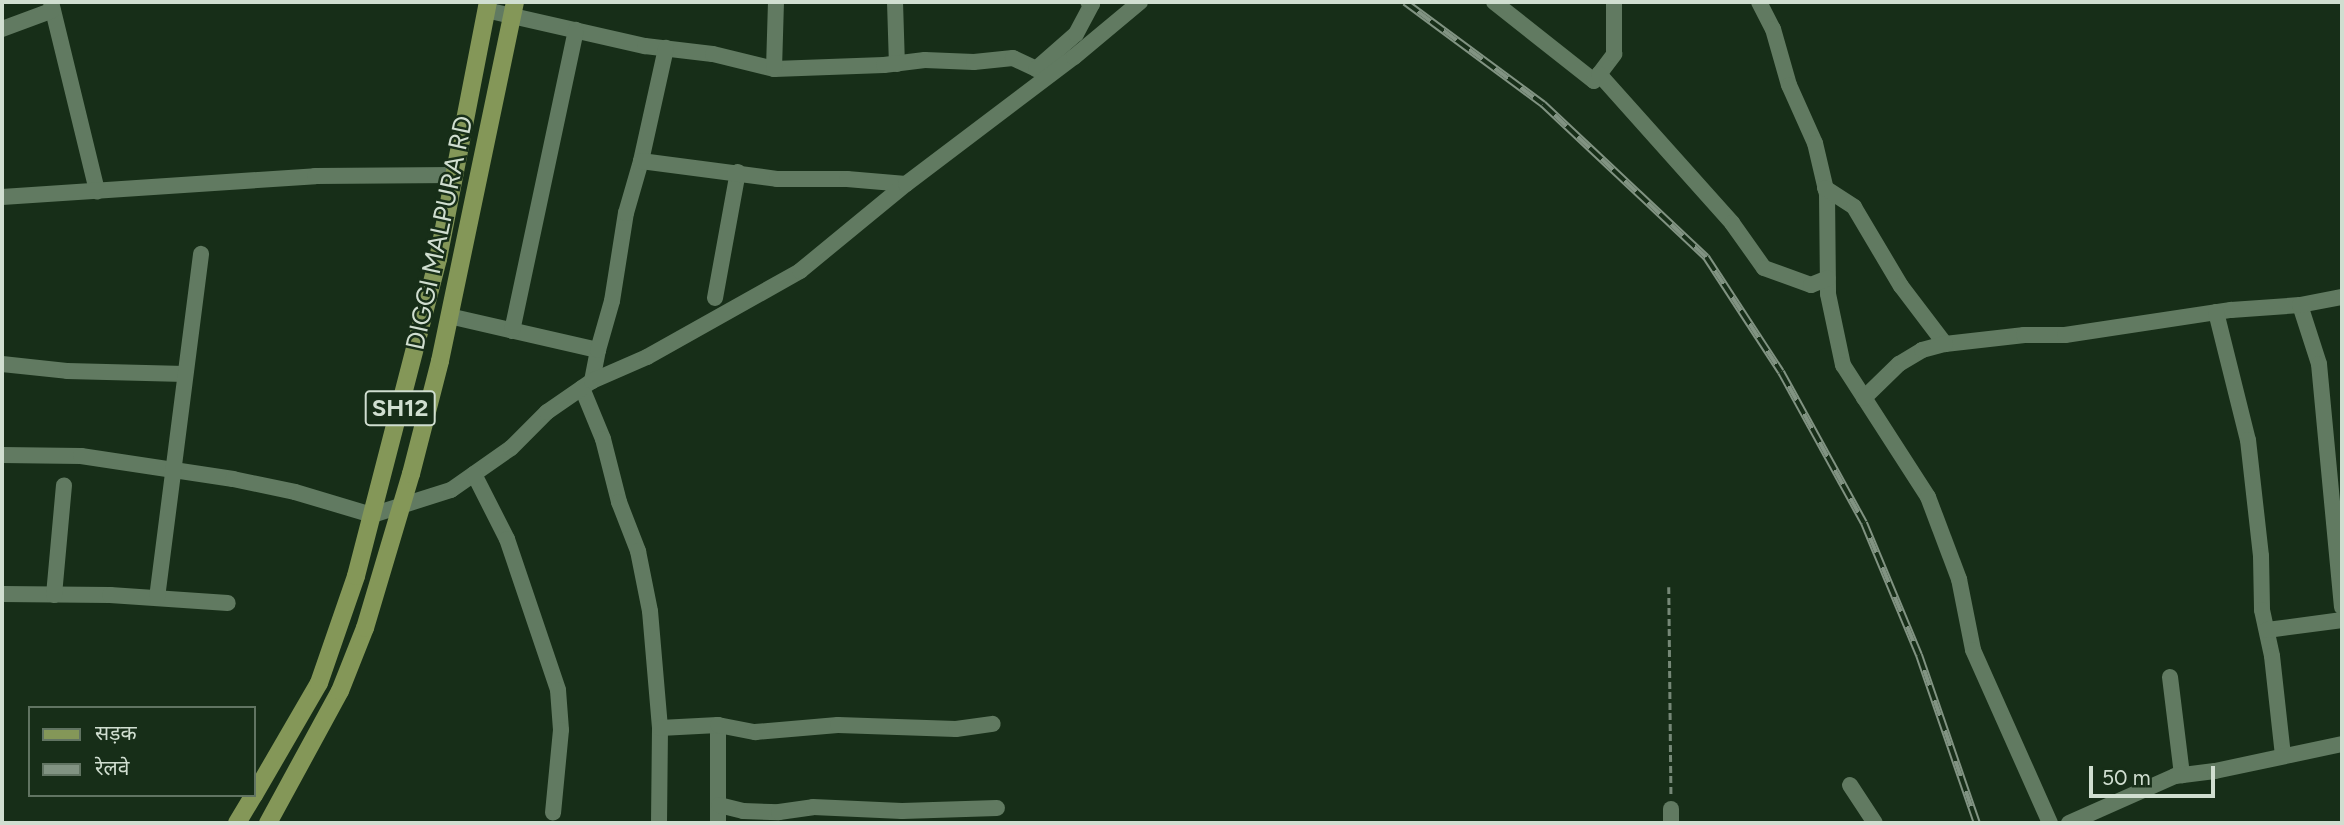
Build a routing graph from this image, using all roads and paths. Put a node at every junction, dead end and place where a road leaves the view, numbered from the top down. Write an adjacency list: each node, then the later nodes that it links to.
1 (776, 2): 15 (street)
2 (895, 2): 14 (street)
3 (1088, 2): 16 (street)
4 (1140, 2): 16 (street)
5 (1494, 2): 17 (street)
6 (1614, 2): 17 (street)
7 (1759, 2): 22 (street)
8 (52, 6): 11 (street); 23 (street)
9 (487, 6): 10 (street); 20 (main road, DIGGI MALPURA RD / SH12)
10 (514, 9): 12 (street); 31 (main road, DIGGI MALPURA RD)
11 (2, 29)
12 (576, 30): 13 (street); 32 (street)
13 (666, 48): 15 (street); 18 (street)
14 (897, 64): 15 (street); 16 (street)
15 (774, 69)
16 (1043, 72): 21 (street)
17 (1600, 74): 26 (street)
18 (641, 160): 19 (street); 34 (street)
19 (738, 172): 21 (street); 28 (street)
20 (455, 175): 23 (street); 44 (main road, DIGGI MALPURA RD / SH12)
21 (906, 184): 37 (street)
22 (1825, 188): 26 (street); 33 (street)
23 (97, 191): 24 (street)
24 (2, 197)
25 (201, 254): 36 (street)
26 (1828, 278): 38 (street)
27 (2342, 297): 29 (street)
28 (715, 298)
29 (2300, 305): 30 (street); 45 (street)
30 (2216, 312): 33 (street); 53 (street)
31 (449, 316): 32 (street); 43 (main road, DIGGI MALPURA RD)
32 (512, 331): 34 (street)
33 (1945, 344): 38 (street)
34 (598, 350): 37 (street)
35 (2, 364): 36 (street)
36 (185, 374): 40 (street)
37 (587, 384): 41 (street); 57 (street)
38 (1864, 398): 73 (street)
39 (2, 455): 40 (street)
40 (174, 471): 44 (street); 49 (street)
41 (474, 474): 43 (street); 66 (street)
42 (64, 485): 48 (street)
43 (400, 508): 44 (street); 69 (main road, DIGGI MALPURA RD)
44 (372, 515): 62 (main road, DIGGI MALPURA RD / SH12)
45 (2339, 557): 51 (street)
46 (1669, 587): 67 (path)
47 (2, 594): 48 (street)
48 (54, 595): 49 (street)
49 (157, 598): 50 (street)
50 (228, 603)
51 (2342, 607)
52 (2342, 620): 53 (street)
53 (2267, 630): 59 (street)
54 (2170, 677): 60 (street)
55 (993, 724): 56 (street)
56 (718, 725): 57 (street); 64 (street)
57 (660, 728): 70 (street)
58 (2342, 744): 59 (street)
59 (2283, 755): 60 (street)
60 (2182, 775): 74 (street)
61 (1850, 785): 72 (street)
62 (256, 792)
63 (253, 797): 68 (main road, DIGGI MALPURA RD / SH12)
64 (719, 805): 65 (street); 71 (street)
65 (997, 808)
66 (553, 813)
67 (1671, 816)
68 (237, 823)
69 (268, 823)
70 (659, 823)
71 (718, 823)
72 (1875, 823)
73 (2050, 823)
74 (2069, 823)

